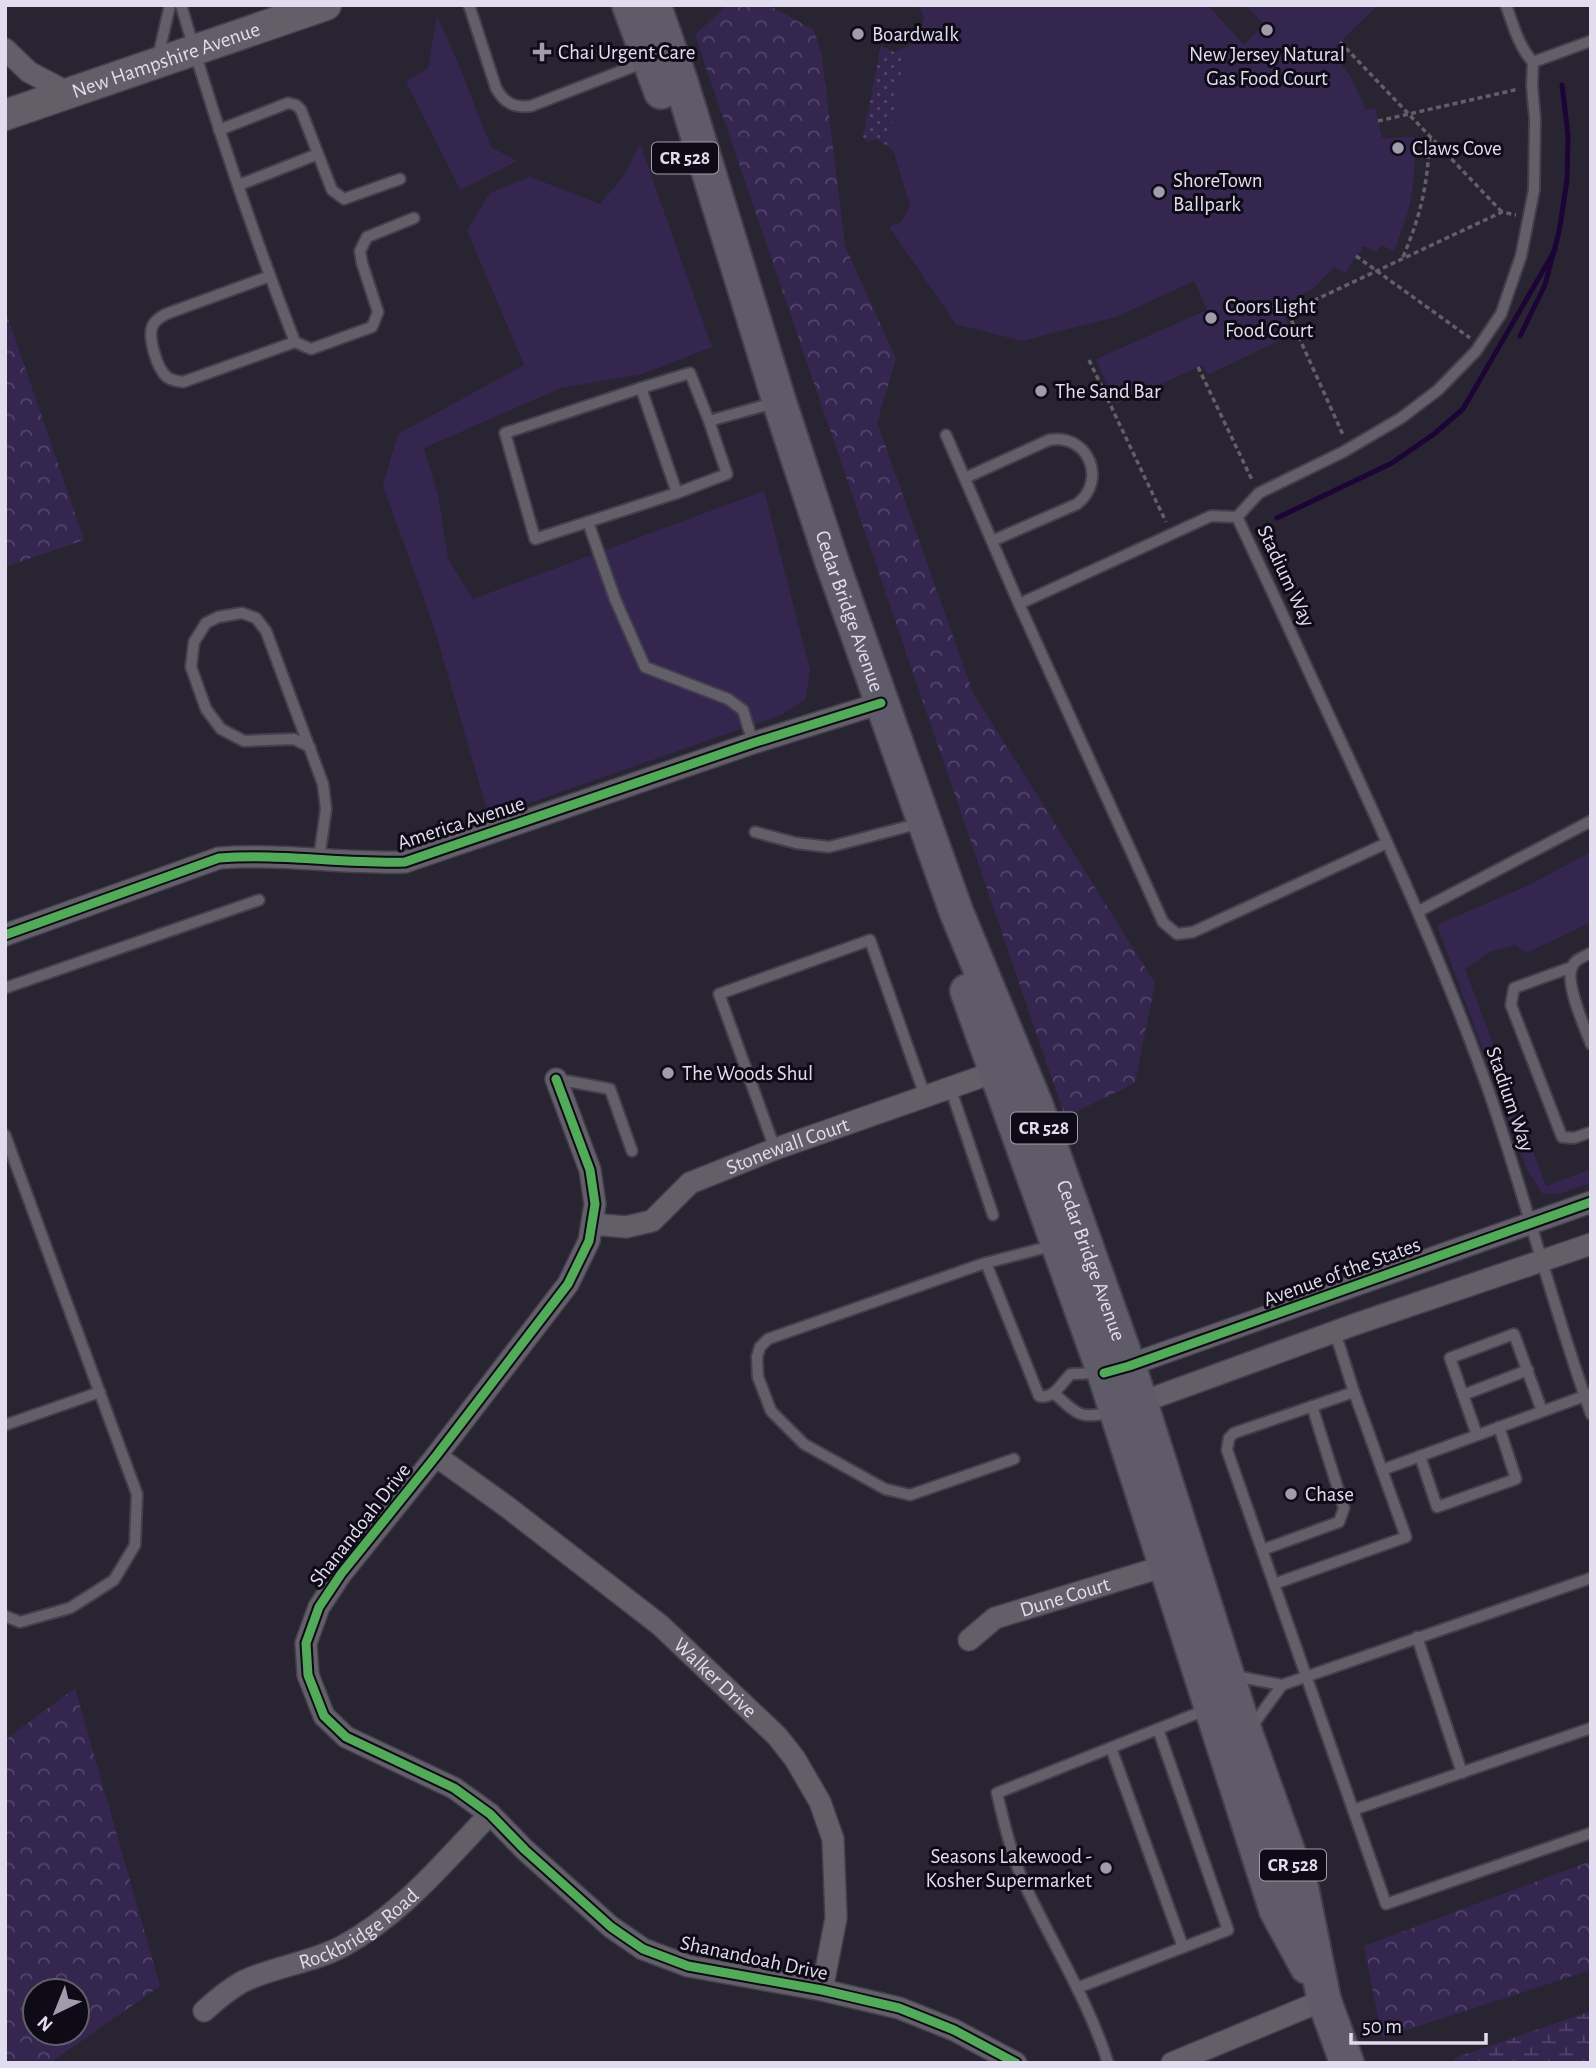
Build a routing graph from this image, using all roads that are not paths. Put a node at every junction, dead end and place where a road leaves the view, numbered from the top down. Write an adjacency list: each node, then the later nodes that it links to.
1 (170, 5): 12 (lane)
2 (181, 5): 9 (lane)
3 (326, 5): 9 (main road, New Hampshire Avenue)
4 (469, 5): 11 (lane)
5 (629, 5): 11 (main road, Cedar Bridge Avenue / CR 528)
6 (654, 5): 11 (main road, Cedar Bridge Avenue / CR 528)
7 (1506, 5): 13 (lane)
8 (1591, 41): 13 (lane)
9 (192, 50): 12 (main road, New Hampshire Avenue); 16 (lane)
10 (6, 53): 14 (street)
11 (660, 57): 24 (main road, Cedar Bridge Avenue / CR 528)
12 (157, 62): 14 (main road, New Hampshire Avenue)
13 (1533, 62): 29 (lane, Stadium Way)
14 (69, 93): 15 (main road, New Hampshire Avenue)
15 (5, 115)
16 (219, 130): 17 (lane); 19 (lane)
17 (318, 154): 18 (lane); 19 (lane)
18 (400, 179)
19 (239, 185): 21 (lane)
20 (414, 218): 22 (lane)
21 (270, 276): 22 (lane); 22 (lane)
22 (295, 342)
23 (640, 388): 25 (lane); 28 (lane); 30 (lane)
24 (779, 401): 25 (lane); 33 (main road, Cedar Bridge Avenue / CR 528)
25 (709, 422): 28 (lane)
26 (946, 435): 27 (lane)
27 (965, 478): 31 (lane); 31 (lane)
28 (677, 493): 30 (lane)
29 (1237, 517): 32 (lane); 39 (lane, Stadium Way)
30 (588, 522): 34 (lane)
31 (992, 541): 32 (lane)
32 (1019, 604): 39 (lane)
33 (881, 703): 34 (street, America Avenue); 37 (main road, Cedar Bridge Avenue / CR 528)
34 (753, 743): 41 (street, America Avenue)
35 (310, 747): 35 (lane); 41 (lane)
36 (1591, 821): 43 (lane)
37 (924, 822): 38 (lane); 40 (main road, Cedar Bridge Avenue / CR 528)
38 (755, 832)
39 (1387, 843): 43 (lane, Stadium Way)
40 (936, 857): 49 (main road); 66 (main road, Cedar Bridge Avenue / CR 528)
41 (320, 859): 44 (street, America Avenue)
42 (259, 900): 47 (lane)
43 (1419, 911): 59 (lane, Stadium Way)
44 (5, 935)
45 (1591, 953): 46 (lane)
46 (1572, 967): 48 (lane); 53 (lane)
47 (5, 988)
48 (1591, 1044)
49 (995, 1072): 51 (street, Stonewall Court); 61 (main road)
50 (556, 1079): 56 (lane); 60 (street, Shanandoah Drive)
51 (950, 1087): 52 (street, Stonewall Court); 58 (lane)
52 (925, 1096): 55 (street, Stonewall Court); 55 (lane)
53 (1591, 1132)
54 (5, 1135): 68 (lane)
55 (775, 1149): 60 (street, Stonewall Court)
56 (632, 1151)
57 (1591, 1202): 59 (street, Avenue of the States)
58 (992, 1215)
59 (1531, 1223): 63 (lane, Stadium Way); 66 (street, Avenue of the States)
60 (592, 1224): 80 (street, Shanandoah Drive)
61 (1058, 1244): 64 (lane); 66 (main road)
62 (1591, 1244): 63 (street)
63 (1541, 1261): 65 (street); 71 (lane, Stadium Way)
64 (986, 1263): 70 (lane); 82 (lane)
65 (1335, 1332): 69 (lane); 74 (street)
66 (1116, 1369): 70 (lane); 74 (main road)
67 (1528, 1370): 72 (lane); 72 (lane); 75 (lane)
68 (100, 1392): 77 (lane); 88 (lane)
69 (1354, 1392): 73 (lane); 83 (lane)
70 (1055, 1394): 74 (lane)
71 (1587, 1394): 75 (lane); 76 (lane, Stadium Way)
72 (1463, 1395): 79 (lane)
73 (1312, 1406): 84 (lane); 84 (lane)
74 (1129, 1407): 85 (main road); 91 (main road, CR 528)
75 (1542, 1411): 78 (lane)
76 (1591, 1414)
77 (5, 1425)
78 (1499, 1427): 79 (lane); 81 (lane)
79 (1477, 1434): 81 (lane)
80 (436, 1455): 101 (street, Shanandoah Drive); 105 (street, Walker Drive)
81 (1420, 1456): 83 (lane)
82 (1014, 1459)
83 (1382, 1470): 87 (lane)
84 (1262, 1550): 87 (lane)
85 (1166, 1566): 90 (street, Dune Court); 94 (main road)
86 (1591, 1578): 89 (lane)
87 (1274, 1584): 92 (lane)
88 (5, 1616)
89 (1417, 1637): 92 (lane); 99 (lane)
90 (969, 1640)
91 (1229, 1674): 93 (lane); 97 (main road, CR 528)
92 (1307, 1676): 93 (lane); 100 (lane)
93 (1282, 1685): 97 (lane)
94 (1211, 1707): 96 (lane); 106 (main road)
95 (1591, 1728): 99 (lane)
96 (1158, 1729): 98 (lane); 103 (lane)
97 (1247, 1734): 106 (main road, CR 528)
98 (1111, 1748): 103 (lane); 104 (lane)
99 (1462, 1773): 100 (lane)
100 (1353, 1810): 102 (lane)
101 (490, 1814): 105 (street, Shanandoah Drive); 107 (street, Rockbridge Road)
102 (1591, 1833)
103 (1183, 1947): 104 (lane)
104 (1077, 1988): 109 (lane)
105 (822, 1990): 108 (street, Shanandoah Drive)
106 (1324, 2000): 110 (street); 111 (main road, CR 528)
107 (204, 2011)
108 (1016, 2063)
109 (1108, 2063)
110 (1172, 2063)
111 (1347, 2063)

